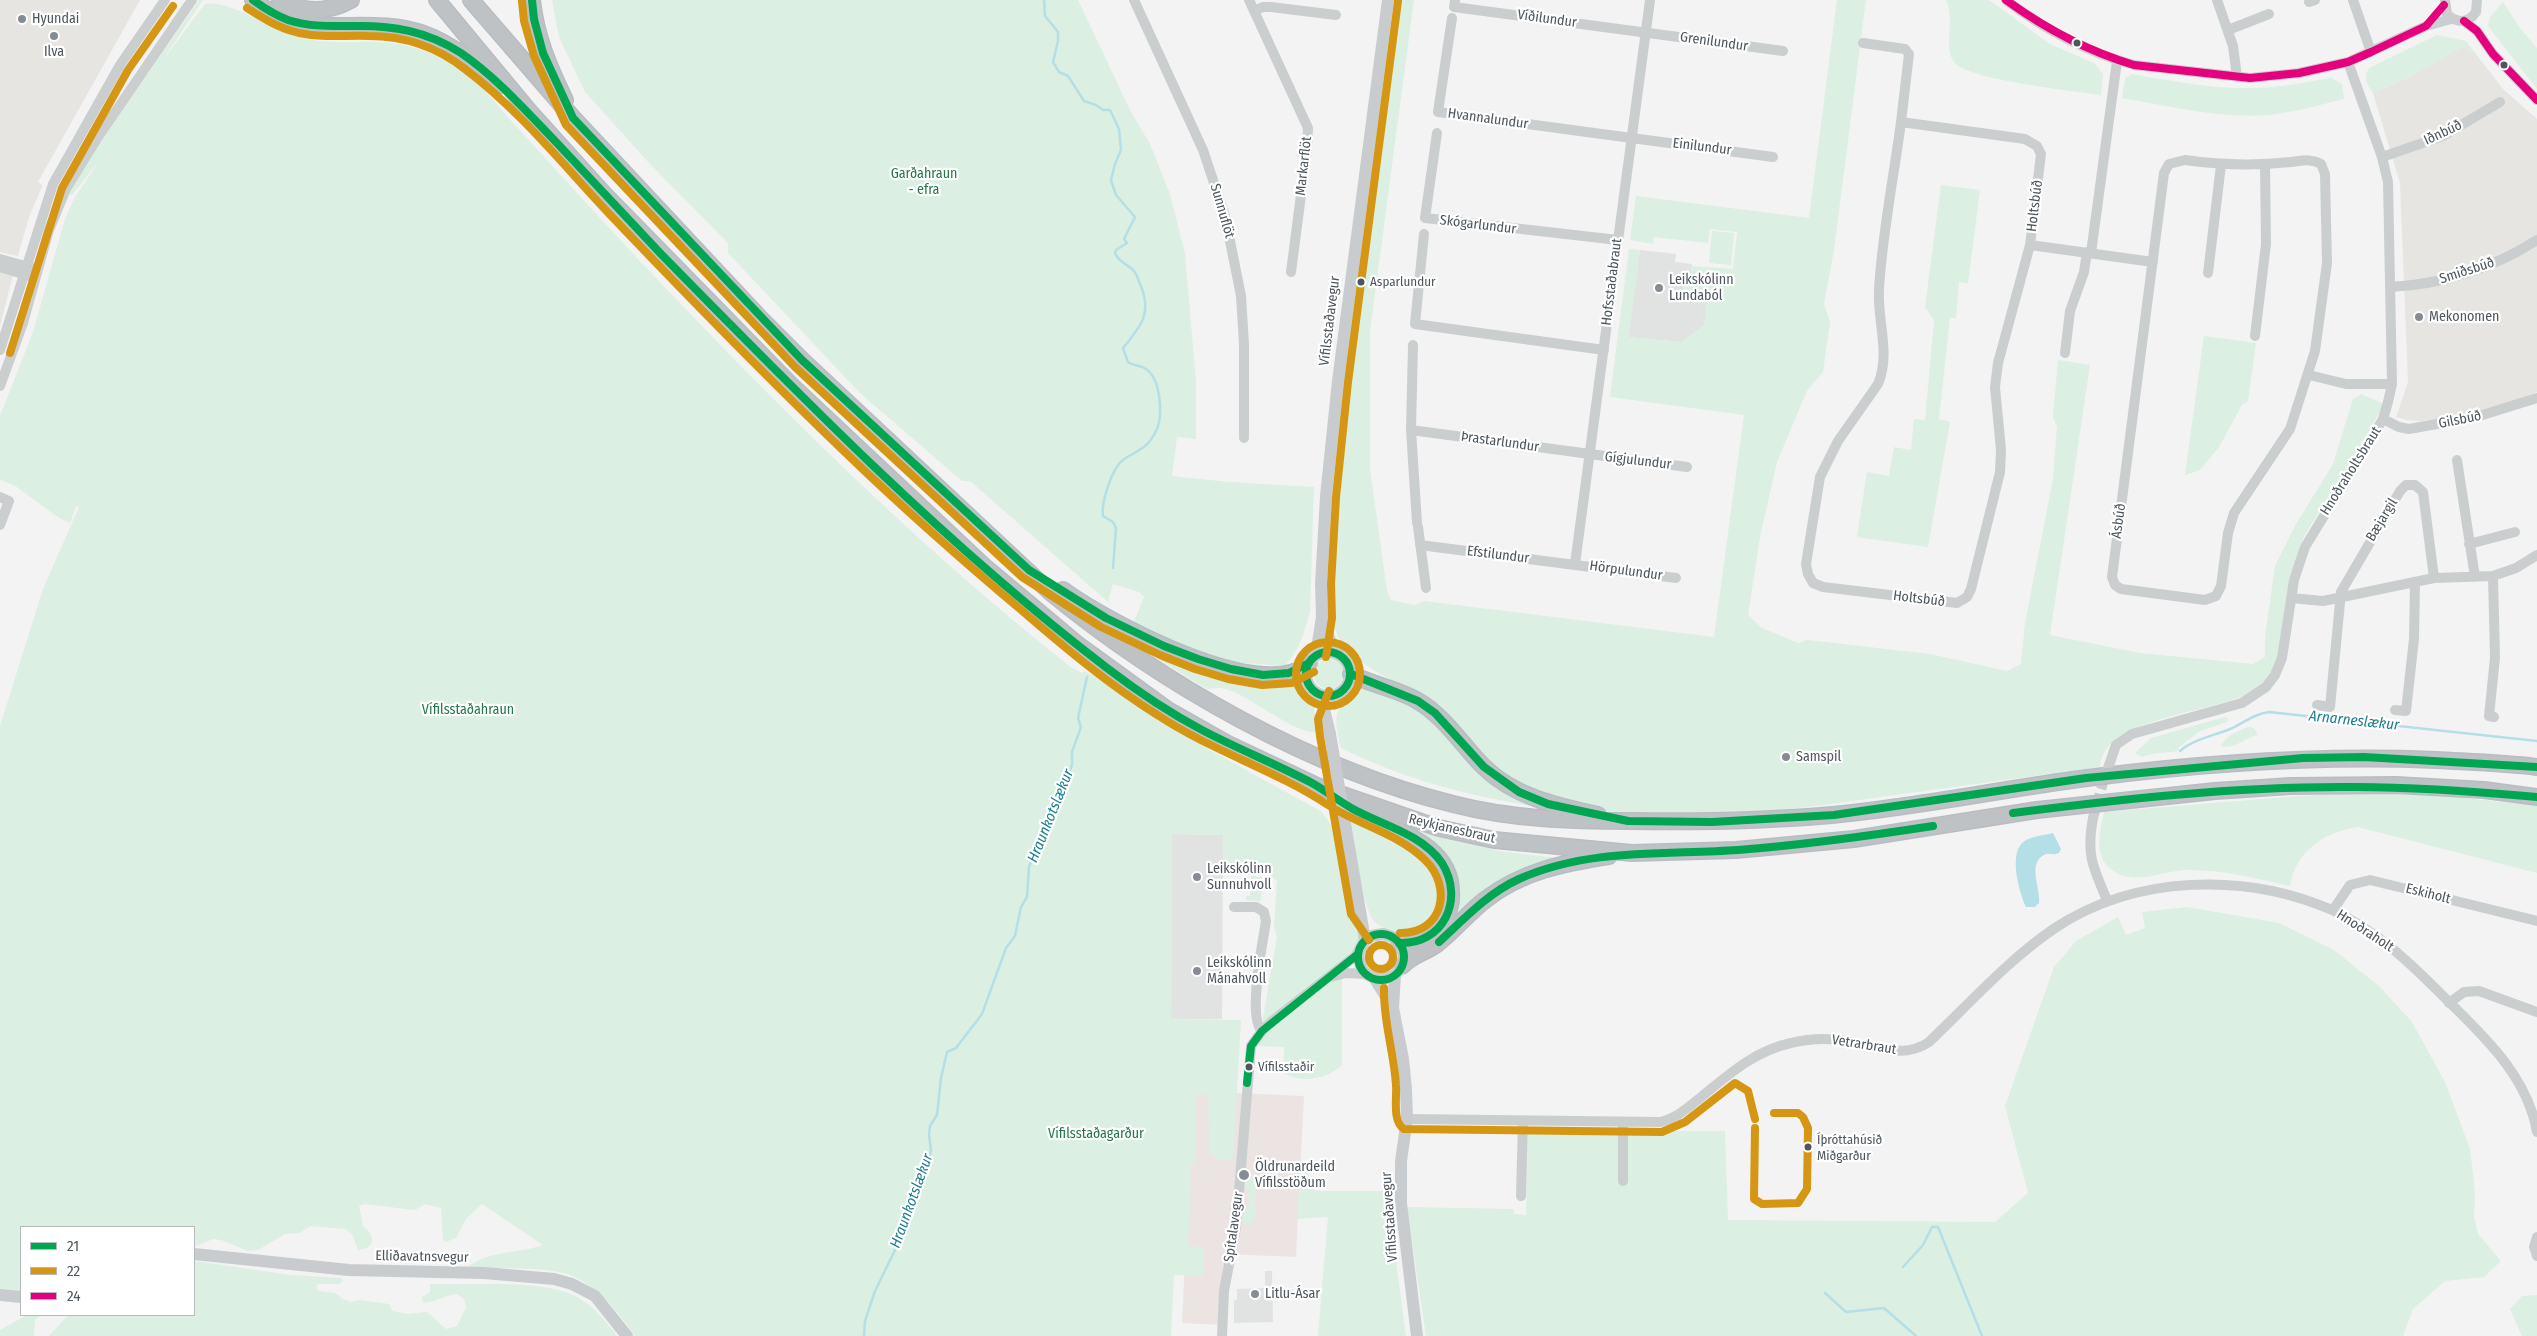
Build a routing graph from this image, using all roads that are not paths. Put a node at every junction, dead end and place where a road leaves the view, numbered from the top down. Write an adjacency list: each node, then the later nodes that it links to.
1 (165, 0): 53 (street)
2 (192, 0): 56 (street)
3 (253, 0): 36 (highway)
4 (280, 0): 5 (highway)
5 (351, 0)
6 (437, 0): 36 (highway, Reykjanesbraut)
7 (472, 0): 37 (highway, Reykjanesbraut)
8 (532, 0): 37 (highway)
9 (1134, 0): 69 (street, Sunnuflöt)
10 (1249, 0): 19 (street, Markarflöt)
11 (1390, 0): 89 (main road, Vífilsstaðavegur)
12 (1455, 0): 27 (street, Víðilundur)
13 (1650, 0): 27 (street, Hofsstaðabraut)
14 (2006, 0): 31 (street)
15 (2217, 0): 26 (street)
16 (2353, 0): 30 (street)
17 (2479, 1): 24 (street)
18 (2444, 3): 23 (street); 25 (street)
19 (1254, 11): 21 (street); 54 (street, Markarflöt)
20 (2269, 14): 26 (street)
21 (1336, 15)
22 (1452, 18): 40 (street, Hvannalundur)
23 (2451, 18): 24 (street); 25 (street)
24 (2468, 19): 34 (street)
25 (2426, 26): 30 (street)
26 (2228, 30): 33 (street)
27 (1645, 33): 29 (street, Grenilundur); 40 (street, Hofsstaðabraut)
28 (1863, 43): 38 (street, Holtsbúð)
29 (1783, 51)
30 (2371, 52): 32 (street)
31 (2117, 61): 33 (street); 49 (street)
32 (2348, 62): 33 (street); 42 (street, Hnoðraholtsbraut)
33 (2237, 77)
34 (2537, 100)
35 (2500, 102): 42 (street, Iðnbúð)
36 (529, 111): 101 (highway, Reykjanesbraut)
37 (573, 118): 80 (highway, Reykjanesbraut)
38 (1901, 122): 48 (street, Holtsbúð); 48 (street, Holtsbúð)
39 (1437, 133): 46 (street, Skógarlundur)
40 (1631, 138): 41 (street, Einilundur); 46 (street, Hofsstaðabraut)
41 (1773, 156)
42 (2382, 158): 57 (street, Hnoðraholtsbraut)
43 (2264, 164): 44 (street, Ásbúð); 58 (street); 63 (street, Ásbúð)
44 (2221, 165): 51 (street, Ásbúð); 55 (street)
45 (1424, 234): 61 (street)
46 (1618, 240): 61 (street, Hofsstaðabraut)
47 (2537, 240): 57 (street, Smiðsbúð)
48 (2030, 245): 49 (street)
49 (2089, 252): 51 (street); 62 (street)
50 (0, 259): 53 (street)
51 (2153, 262): 63 (street, Ásbúð)
52 (0, 267): 53 (street)
53 (25, 270): 56 (street); 60 (street)
54 (1291, 272)
55 (2208, 273)
56 (36, 274): 65 (street)
57 (2391, 287): 64 (street, Hnoðraholtsbraut)
58 (2255, 336)
59 (1413, 345): 68 (street)
60 (0, 350)
61 (1604, 350): 70 (street, Hofsstaðabraut)
62 (2065, 353)
63 (2309, 375): 64 (street)
64 (2392, 384): 67 (street, Hnoðraholtsbraut)
65 (0, 386)
66 (2537, 398): 67 (street, Gilsbúð)
67 (2383, 419): 87 (street, Hnoðraholtsbraut)
68 (1411, 430): 70 (street, Þrastarlundur); 77 (street)
69 (1244, 438)
70 (1589, 454): 72 (street, Gígjulundur); 79 (street, Hofsstaðabraut)
71 (2456, 460): 76 (street)
72 (1687, 467)
73 (0, 497): 74 (street)
74 (0, 524)
75 (2515, 532): 76 (street)
76 (2469, 544): 82 (street)
77 (1420, 545): 79 (street, Efstilundur); 86 (street)
78 (2537, 555): 81 (street)
79 (1575, 564): 83 (street, Hörpulundur)
80 (1029, 570): 91 (highway); 104 (highway, Reykjanesbraut)
81 (2493, 576): 82 (street); 97 (street)
82 (2475, 577): 84 (street)
83 (1676, 578)
84 (2434, 578): 85 (street); 88 (street, Bæjargil)
85 (2414, 582): 88 (street); 96 (street)
86 (1426, 588)
87 (2291, 598): 88 (street); 100 (street, Hnoðraholtsbraut)
88 (2339, 599): 95 (street, Bæjargil)
89 (1322, 617): 90 (main road, Vífilsstaðavegur); 91 (main road, Vífilsstaðavegur)
90 (1338, 654): 91 (main road); 92 (main road, Vífilsstaðavegur)
91 (1312, 659): 93 (main road, Vífilsstaðavegur)
92 (1351, 674): 94 (main road); 104 (highway)
93 (1316, 693): 94 (main road); 98 (main road, Vífilsstaðavegur)
94 (1338, 695): 98 (main road)
95 (2317, 705)
96 (2395, 710)
97 (2494, 717)
98 (1329, 728): 109 (main road, Vífilsstaðavegur, bridge)
99 (2537, 767): 104 (highway, Reykjanesbraut)
100 (2106, 771)
101 (1317, 786): 105 (highway, Reykjanesbraut); 113 (highway)
102 (2537, 796): 105 (highway, Reykjanesbraut)
103 (2093, 818): 106 (street)
104 (1628, 821)
105 (1632, 853): 115 (highway)
106 (2107, 900): 108 (street, Hnoðraholt); 124 (street, Vetrarbraut)
107 (1234, 907): 121 (street)
108 (2333, 910): 110 (street, Eskiholt); 118 (street, Hnoðraholt)
109 (1361, 911): 111 (main road, Vífilsstaðavegur); 112 (main road, Vífilsstaðavegur)
110 (2537, 921)
111 (1377, 934): 112 (main road); 113 (main road)
112 (1365, 940): 114 (main road)
113 (1399, 943): 115 (main road, Vífilsstaðavegur)
114 (1358, 954): 116 (main road, Vífilsstaðavegur); 117 (street, Spítalavegur)
115 (1398, 971): 116 (main road); 119 (main road, Vífilsstaðavegur)
116 (1370, 976): 117 (street, Spítalavegur); 119 (main road, Vífilsstaðavegur)
117 (1326, 978): 121 (street, Spítalavegur)
118 (2449, 1002): 120 (street); 125 (street, Hnoðraholt)
119 (1393, 1008): 122 (main road, Vífilsstaðavegur)
120 (2537, 1012)
121 (1262, 1030): 134 (street, Spítalavegur)
122 (1407, 1119): 123 (street, Vetrarbraut); 135 (main road, Vífilsstaðavegur)
123 (1523, 1121): 124 (street, Vetrarbraut); 127 (street)
124 (1623, 1123): 126 (street)
125 (2537, 1131)
126 (1623, 1181)
127 (1521, 1196)
128 (2537, 1237): 130 (street)
129 (195, 1254): 133 (main road, Elliðavatnsvegur)
130 (2537, 1256)
131 (0, 1295): 132 (main road)
132 (20, 1297)
133 (627, 1336)
134 (1222, 1336)
135 (1417, 1336)

